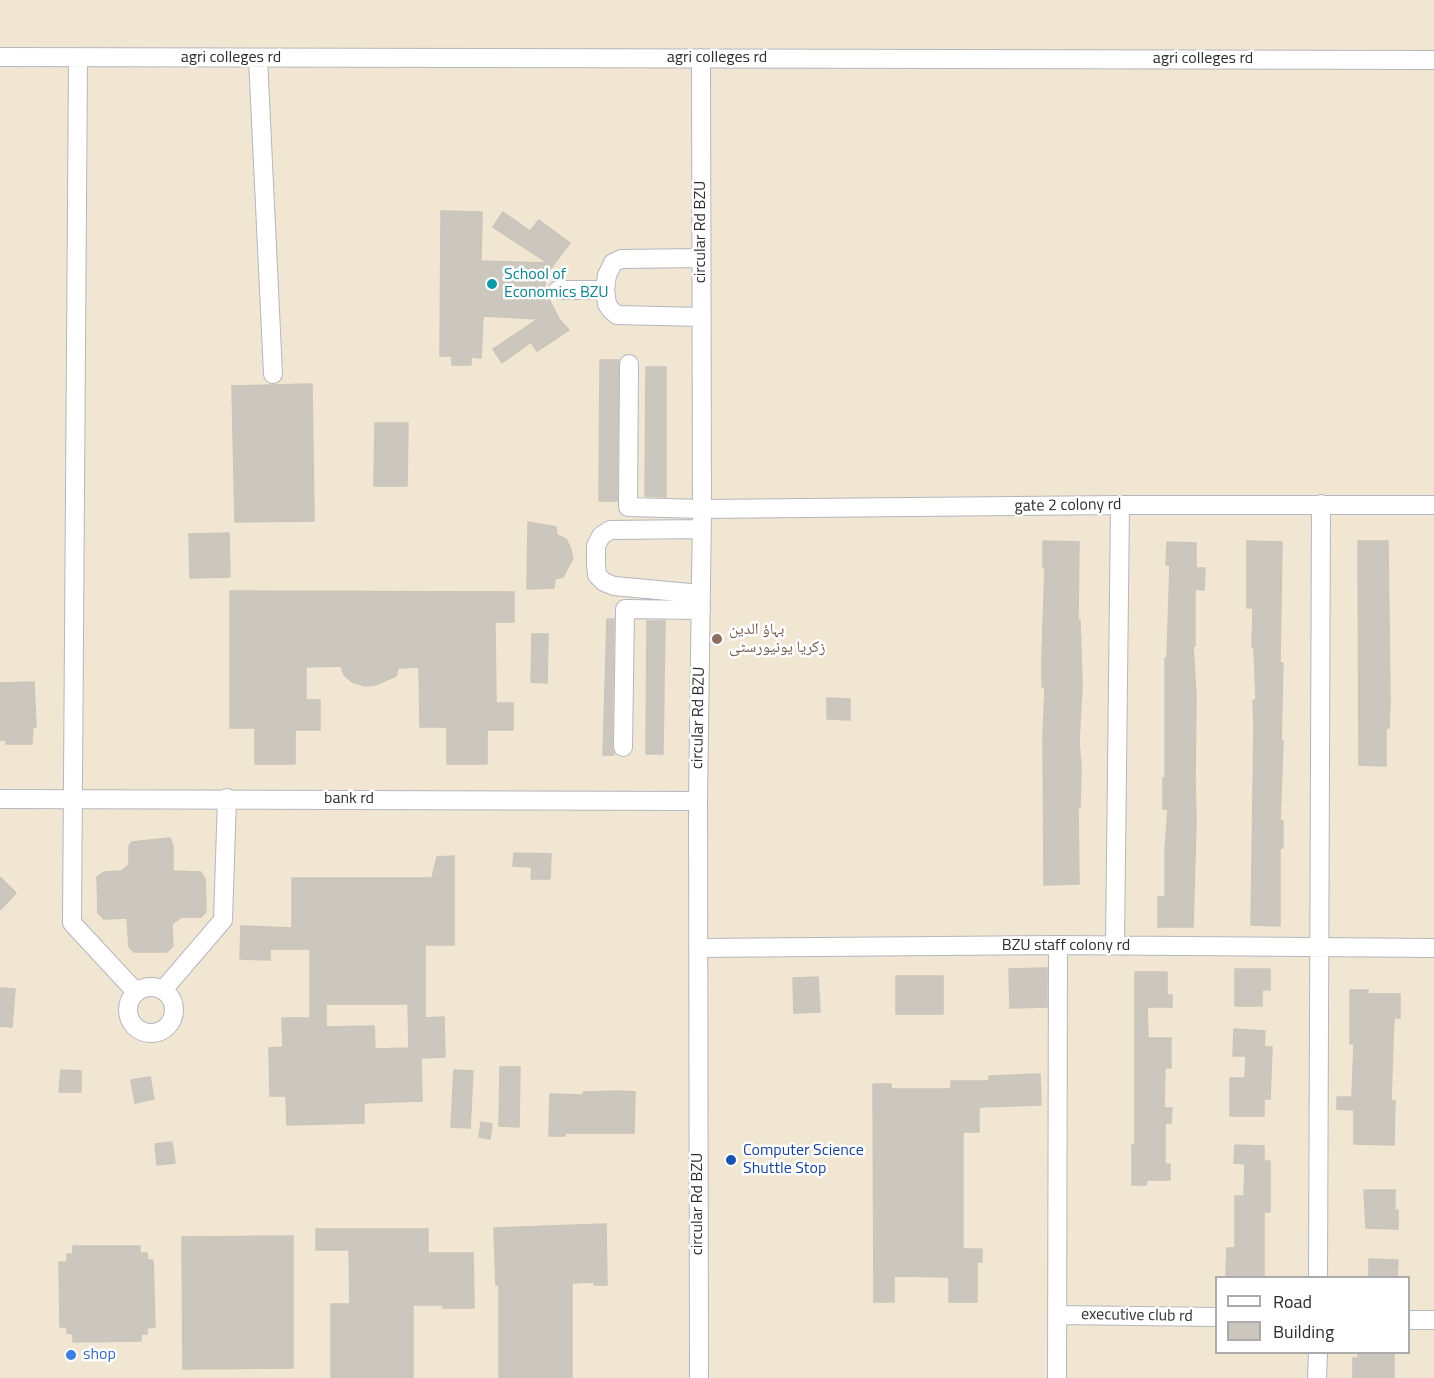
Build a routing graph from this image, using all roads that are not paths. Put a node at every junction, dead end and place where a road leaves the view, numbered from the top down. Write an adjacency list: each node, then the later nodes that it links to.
1 (0, 57): 2 (street, agri colleges rd)
2 (78, 58): 3 (street, agri colleges rd); 21 (street)
3 (258, 58): 4 (street, agri colleges rd); 11 (street)
4 (700, 58): 5 (street, agri colleges rd); 6 (street, circular Rd BZU)
5 (1434, 60)
6 (701, 258): 8 (street); 9 (street, circular Rd BZU)
7 (558, 290): 8 (street)
8 (605, 290): 9 (street)
9 (701, 317): 15 (street, circular Rd BZU)
10 (629, 364): 15 (street, gate 2 colony rd)
11 (273, 374)
12 (1321, 504): 13 (street, gate 2 colony rd); 14 (street, gate 2 colony rd); 25 (street)
13 (1120, 505): 15 (street, gate 2 colony rd); 24 (street)
14 (1434, 505)
15 (702, 509): 16 (street, circular Rd BZU)
16 (702, 529): 17 (street, circular Rd BZU); 17 (street)
17 (701, 602): 18 (street); 22 (street, circular Rd BZU)
18 (622, 747)
19 (227, 798): 21 (street, bank rd); 22 (street, bank rd); 28 (street)
20 (0, 799): 21 (street, bank rd)
21 (74, 799): 29 (street)
22 (698, 801): 26 (street, circular Rd BZU)
23 (1058, 945): 24 (street, BZU staff colony rd); 26 (street, BZU staff colony rd); 31 (street)
24 (1115, 945): 25 (street, BZU staff colony rd)
25 (1319, 947): 27 (street, BZU staff colony rd); 30 (street)
26 (698, 948): 36 (street, circular Rd BZU)
27 (1434, 948)
28 (163, 990): 29 (street); 29 (street)
29 (136, 992)
30 (1318, 1276)
31 (1057, 1315): 32 (street, executive club rd); 37 (street)
32 (1215, 1317)
33 (1410, 1320): 34 (street)
34 (1434, 1320)
35 (1318, 1354): 38 (street)
36 (699, 1378)
37 (1057, 1378)
38 (1317, 1378)

